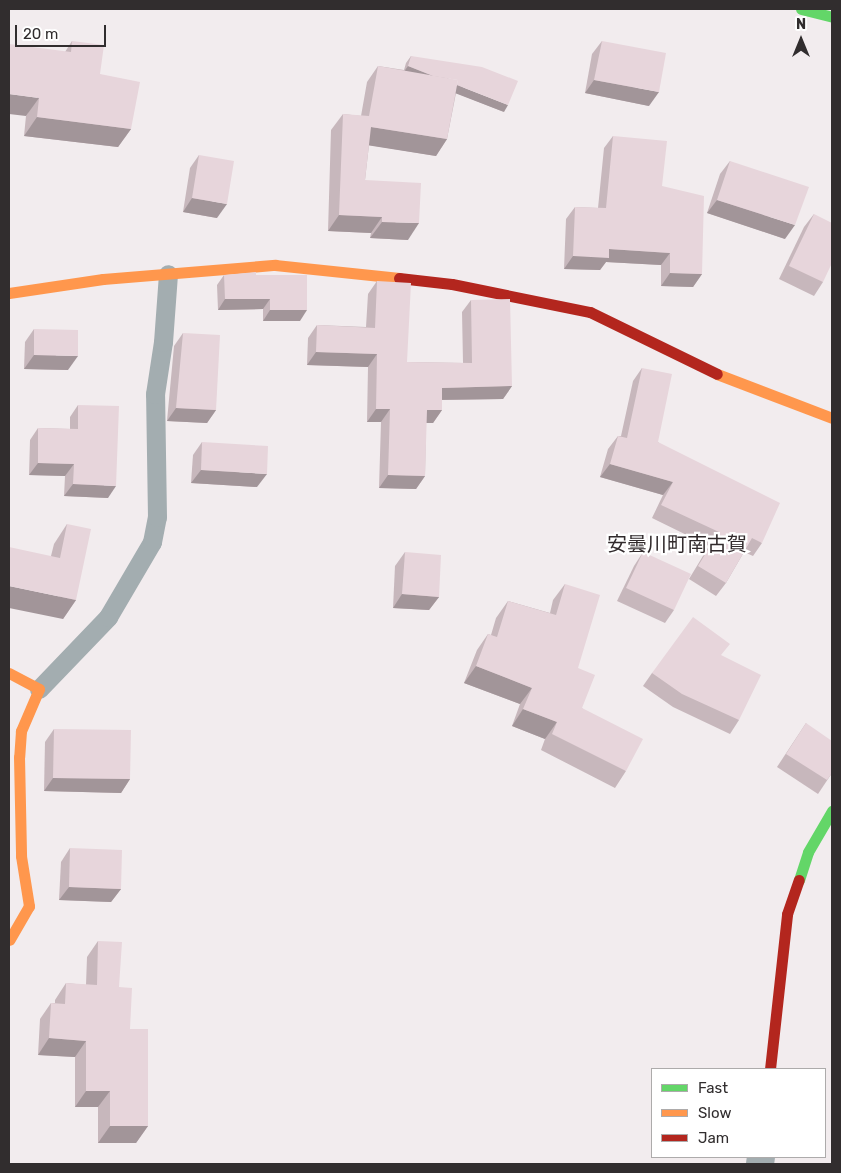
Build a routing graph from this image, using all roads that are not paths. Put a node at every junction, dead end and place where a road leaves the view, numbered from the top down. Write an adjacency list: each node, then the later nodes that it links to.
1 (801, 9): 2 (street)
2 (832, 17)
3 (168, 274): 4 (street); 5 (street); 7 (lane)
4 (9, 293)
5 (832, 418)
6 (9, 673): 7 (street)
7 (39, 689): 9 (street)
8 (832, 811): 10 (street)
9 (9, 940)
10 (770, 1068)

